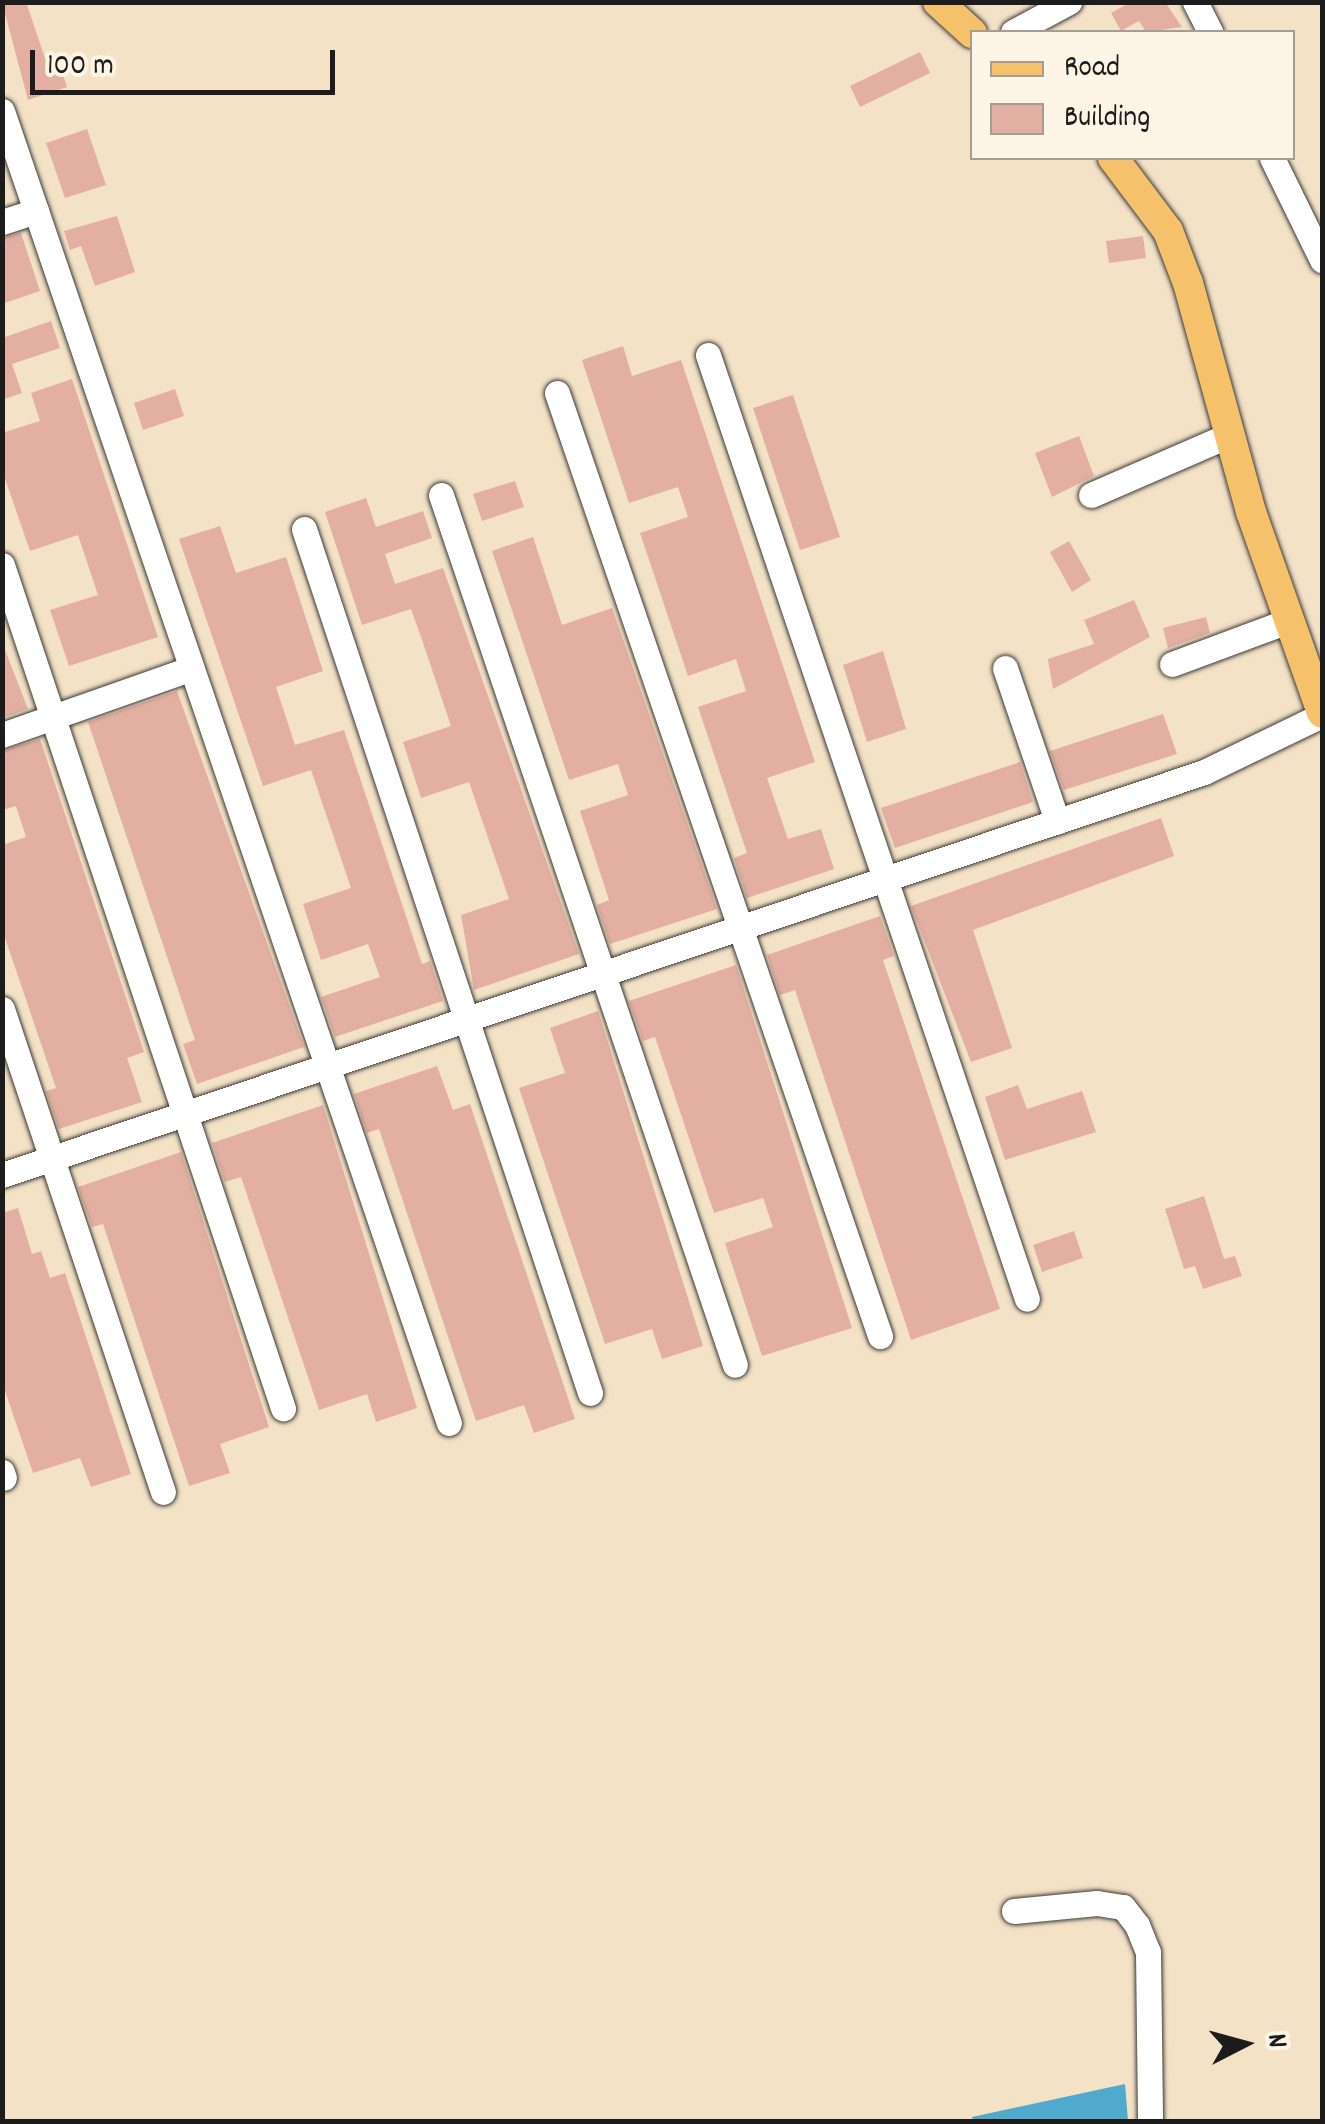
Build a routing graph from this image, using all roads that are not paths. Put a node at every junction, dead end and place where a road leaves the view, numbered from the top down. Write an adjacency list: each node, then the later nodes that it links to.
1 (938, 2): 6 (main road)
2 (1069, 2): 4 (street)
3 (1195, 2): 5 (street)
4 (1017, 30)
5 (1209, 30)
6 (970, 31)
7 (2, 111): 10 (street)
8 (1114, 160): 15 (main road)
9 (1273, 160): 12 (street)
10 (36, 211): 11 (street); 22 (street)
11 (2, 222)
12 (1322, 260)
13 (708, 355): 28 (street)
14 (556, 393): 29 (street)
15 (1228, 435): 17 (street); 20 (main road)
16 (441, 495): 30 (street)
17 (1091, 495)
18 (304, 529): 32 (street)
19 (2, 565): 25 (street)
20 (1290, 620): 21 (street); 24 (main road)
21 (1172, 664)
22 (192, 668): 25 (street); 33 (street)
23 (1005, 668): 27 (street)
24 (1322, 714): 27 (street)
25 (53, 717): 26 (street); 34 (street)
26 (2, 734)
27 (1057, 821): 28 (street)
28 (884, 878): 29 (street); 37 (street)
29 (740, 926): 30 (street); 38 (street)
30 (602, 971): 32 (street); 39 (street)
31 (2, 1010): 35 (street)
32 (465, 1016): 33 (street); 40 (street)
33 (326, 1062): 34 (street); 42 (street)
34 (184, 1112): 35 (street); 41 (street)
35 (52, 1158): 36 (street); 43 (street)
36 (2, 1175)
37 (1027, 1299)
38 (880, 1336)
39 (735, 1365)
40 (590, 1393)
41 (282, 1408)
42 (448, 1422)
43 (163, 1492)
44 (1014, 1911): 45 (street)
45 (1150, 2122)

